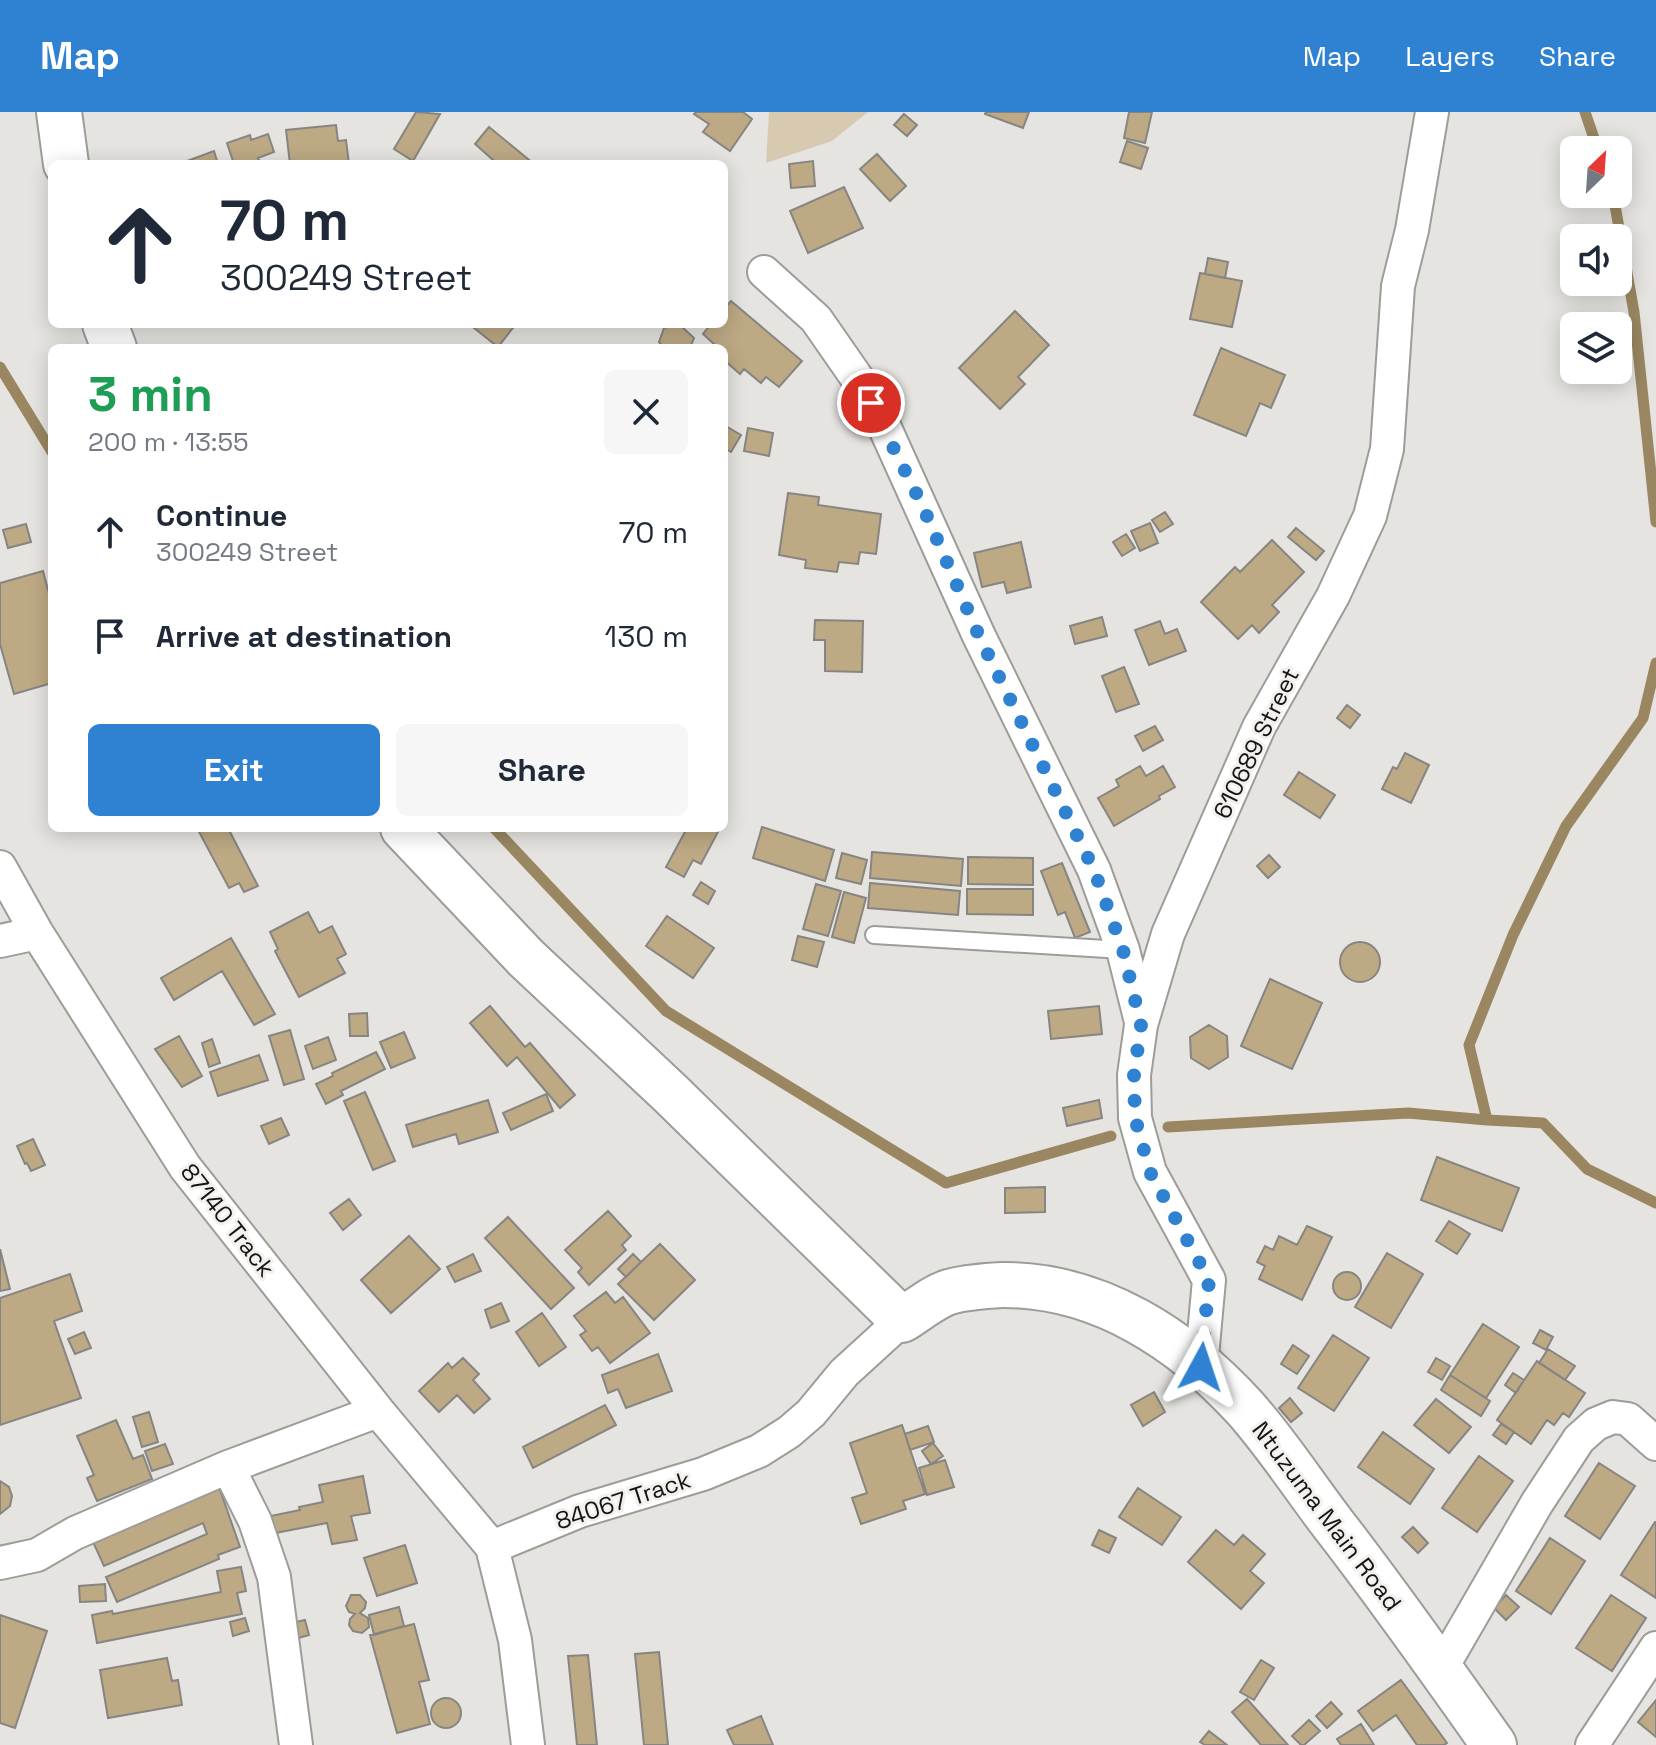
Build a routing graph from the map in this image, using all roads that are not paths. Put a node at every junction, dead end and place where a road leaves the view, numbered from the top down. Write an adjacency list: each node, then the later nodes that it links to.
1 (59, 112): 3 (main road)
2 (1432, 112): 11 (street, 610689 Street)
3 (65, 160)
4 (764, 272): 10 (street)
5 (407, 832): 12 (main road)
6 (0, 867): 7 (street, 87140 Track)
7 (37, 933): 9 (street); 14 (street, 87140 Track)
8 (874, 935): 10 (lane)
9 (0, 941)
10 (1123, 950): 11 (street)
11 (1141, 1025): 13 (street, 610689 Street)
12 (902, 1320): 13 (main road, Ntuzuma Main Road); 17 (street, 84067 Track)
13 (1201, 1367): 20 (main road, Ntuzuma Main Road)
14 (378, 1411): 16 (street); 17 (street, 87140 Track)
15 (1656, 1444): 20 (street)
16 (228, 1467): 18 (street); 21 (street)
17 (492, 1547): 22 (street)
18 (0, 1563)
19 (1656, 1648): 24 (street)
20 (1441, 1669): 23 (main road, Ntuzuma Main Road)
21 (296, 1745)
22 (528, 1745)
23 (1494, 1745)
24 (1592, 1745)

